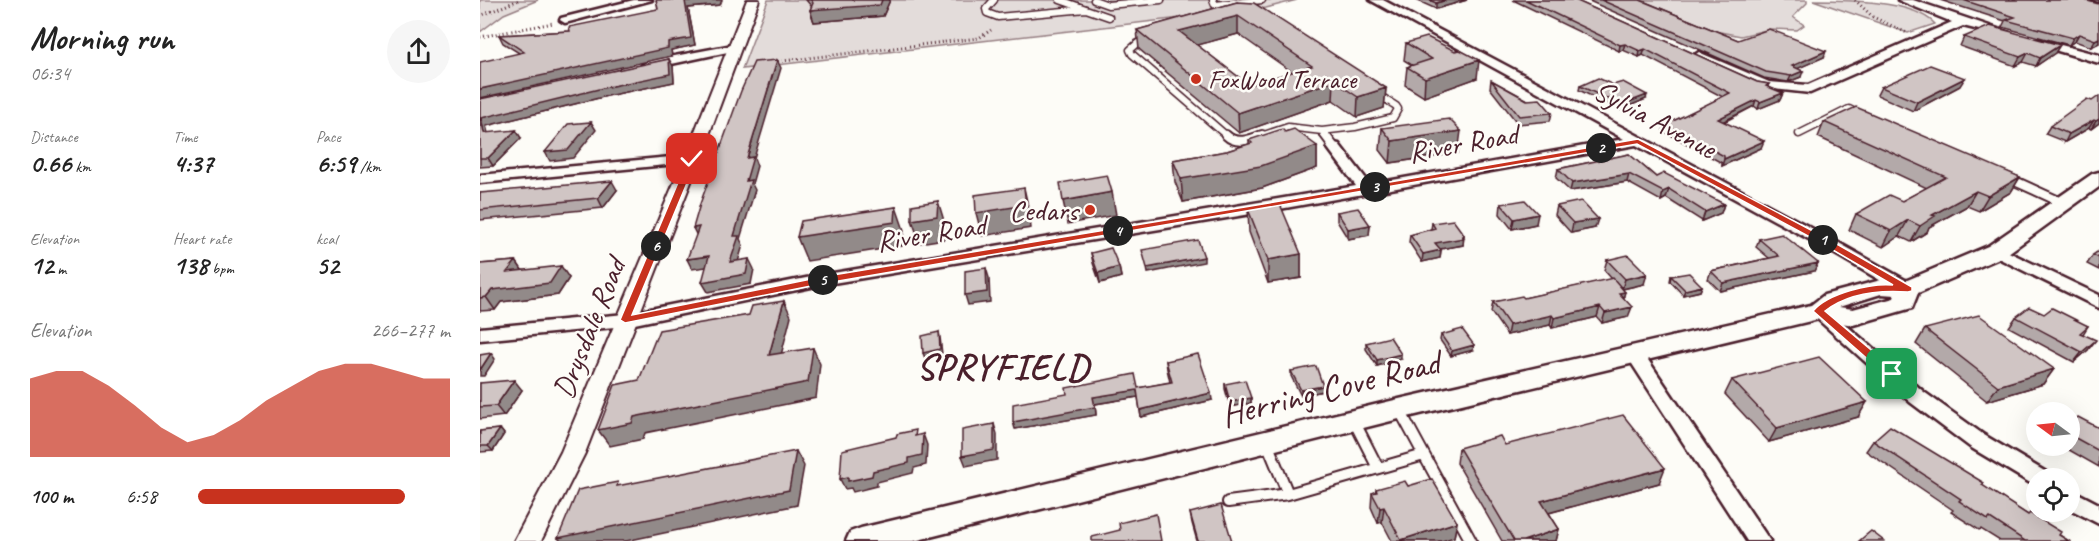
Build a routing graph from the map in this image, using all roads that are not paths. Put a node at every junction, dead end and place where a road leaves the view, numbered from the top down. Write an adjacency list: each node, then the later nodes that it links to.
1 (647, 0): 13 (street)
2 (753, 0): 16 (street, Drysdale Road)
3 (994, 0): 11 (lane)
4 (1060, 0): 11 (lane)
5 (1094, 0): 6 (lane)
6 (1161, 0)
7 (1212, 0): 8 (lane)
8 (1262, 0)
9 (1375, 0): 24 (street, Sylvia Avenue)
10 (1903, 0): 14 (street)
11 (1086, 9): 12 (lane)
12 (1109, 17)
13 (565, 20)
14 (1962, 21): 17 (street); 18 (street)
15 (1161, 36): 22 (lane)
16 (733, 48): 19 (street); 26 (street, Drysdale Road)
17 (1691, 52)
18 (2099, 59)
19 (633, 68)
20 (1371, 90): 22 (lane)
21 (1870, 119): 23 (lane)
22 (1322, 131): 25 (lane)
23 (1799, 134)
24 (1638, 141): 30 (street, River Road); 33 (street, Sylvia Avenue)
25 (1334, 147): 30 (street)
26 (692, 159): 29 (street); 36 (street, Drysdale Road)
27 (2001, 175): 31 (lane)
28 (2099, 178): 31 (main road, Herring Cove Road)
29 (480, 179)
30 (1366, 189): 36 (street, River Road)
31 (2064, 203): 32 (main road, Herring Cove Road)
32 (1996, 250): 33 (main road, Herring Cove Road); 34 (street)
33 (1908, 289): 35 (main road, Herring Cove Road)
34 (2099, 302)
35 (1819, 311): 38 (main road, Herring Cove Road); 44 (street)
36 (625, 320): 37 (street, River Road); 49 (street, Drysdale Road)
37 (480, 334)
38 (1634, 353): 39 (main road, Herring Cove Road); 52 (street)
39 (1399, 409): 40 (main road, Herring Cove Road); 42 (lane)
40 (1354, 420): 41 (main road, Herring Cove Road); 43 (lane)
41 (1267, 441): 45 (lane); 50 (main road, Herring Cove Road)
42 (1424, 456): 43 (lane); 51 (lane)
43 (1378, 468): 45 (lane)
44 (2026, 470)
45 (1288, 494): 46 (lane)
46 (1228, 502)
47 (2080, 504): 48 (street)
48 (2099, 515)
49 (527, 541)
50 (861, 541)
51 (1471, 541)
52 (1759, 541)

